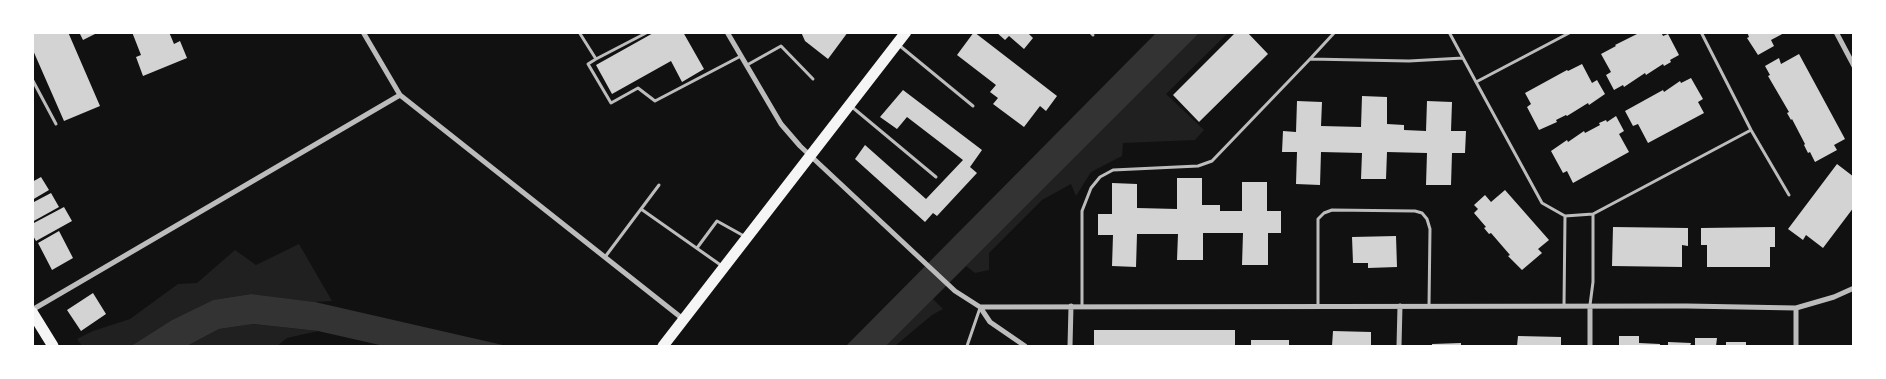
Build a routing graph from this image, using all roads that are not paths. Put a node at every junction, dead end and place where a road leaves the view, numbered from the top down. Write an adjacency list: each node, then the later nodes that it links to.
1 (364, 32): 21 (street)
2 (579, 32): 14 (lane)
3 (648, 32): 14 (lane)
4 (727, 32): 12 (street)
5 (906, 32): 11 (main road)
6 (1335, 32): 15 (lane)
7 (1449, 32): 13 (lane)
8 (1571, 32): 20 (lane)
9 (1701, 32): 25 (lane)
10 (1836, 32): 17 (street)
11 (897, 44): 22 (main road); 23 (lane)
12 (741, 56): 14 (lane); 16 (street)
13 (1463, 58): 15 (lane); 20 (lane)
14 (596, 59)
15 (1310, 59): 39 (lane)
16 (747, 66): 19 (lane); 26 (street)
17 (1854, 66)
18 (32, 79): 24 (lane)
19 (813, 79)
20 (1476, 82): 32 (lane)
21 (400, 95): 35 (street); 47 (street)
22 (849, 105): 26 (main road); 27 (lane)
23 (973, 106)
24 (56, 124)
25 (1751, 130): 29 (lane); 31 (lane)
26 (809, 156): 33 (main road); 45 (street)
27 (936, 177)
28 (658, 185): 30 (lane)
29 (1789, 195)
30 (641, 209): 34 (lane); 35 (lane)
31 (1593, 214): 32 (lane); 44 (lane)
32 (1565, 216): 43 (lane)
33 (746, 237): 34 (lane); 36 (main road)
34 (697, 248): 36 (lane)
35 (605, 257): 48 (street)
36 (724, 267): 48 (main road)
37 (1854, 288): 46 (street)
38 (1071, 306): 39 (street); 45 (street); 53 (street)
39 (1082, 306): 40 (street)
40 (1318, 306): 41 (street); 42 (lane)
41 (1400, 306): 42 (street); 54 (street)
42 (1429, 306): 43 (street)
43 (1564, 306): 44 (street)
44 (1590, 306): 46 (street); 55 (street)
45 (980, 307): 51 (lane); 52 (street)
46 (1796, 308): 56 (street)
47 (32, 311): 49 (main road)
48 (683, 319): 50 (main road)
49 (53, 346)
50 (662, 346)
51 (967, 346)
52 (1025, 346)
53 (1070, 346)
54 (1399, 346)
55 (1590, 346)
56 (1796, 346)

